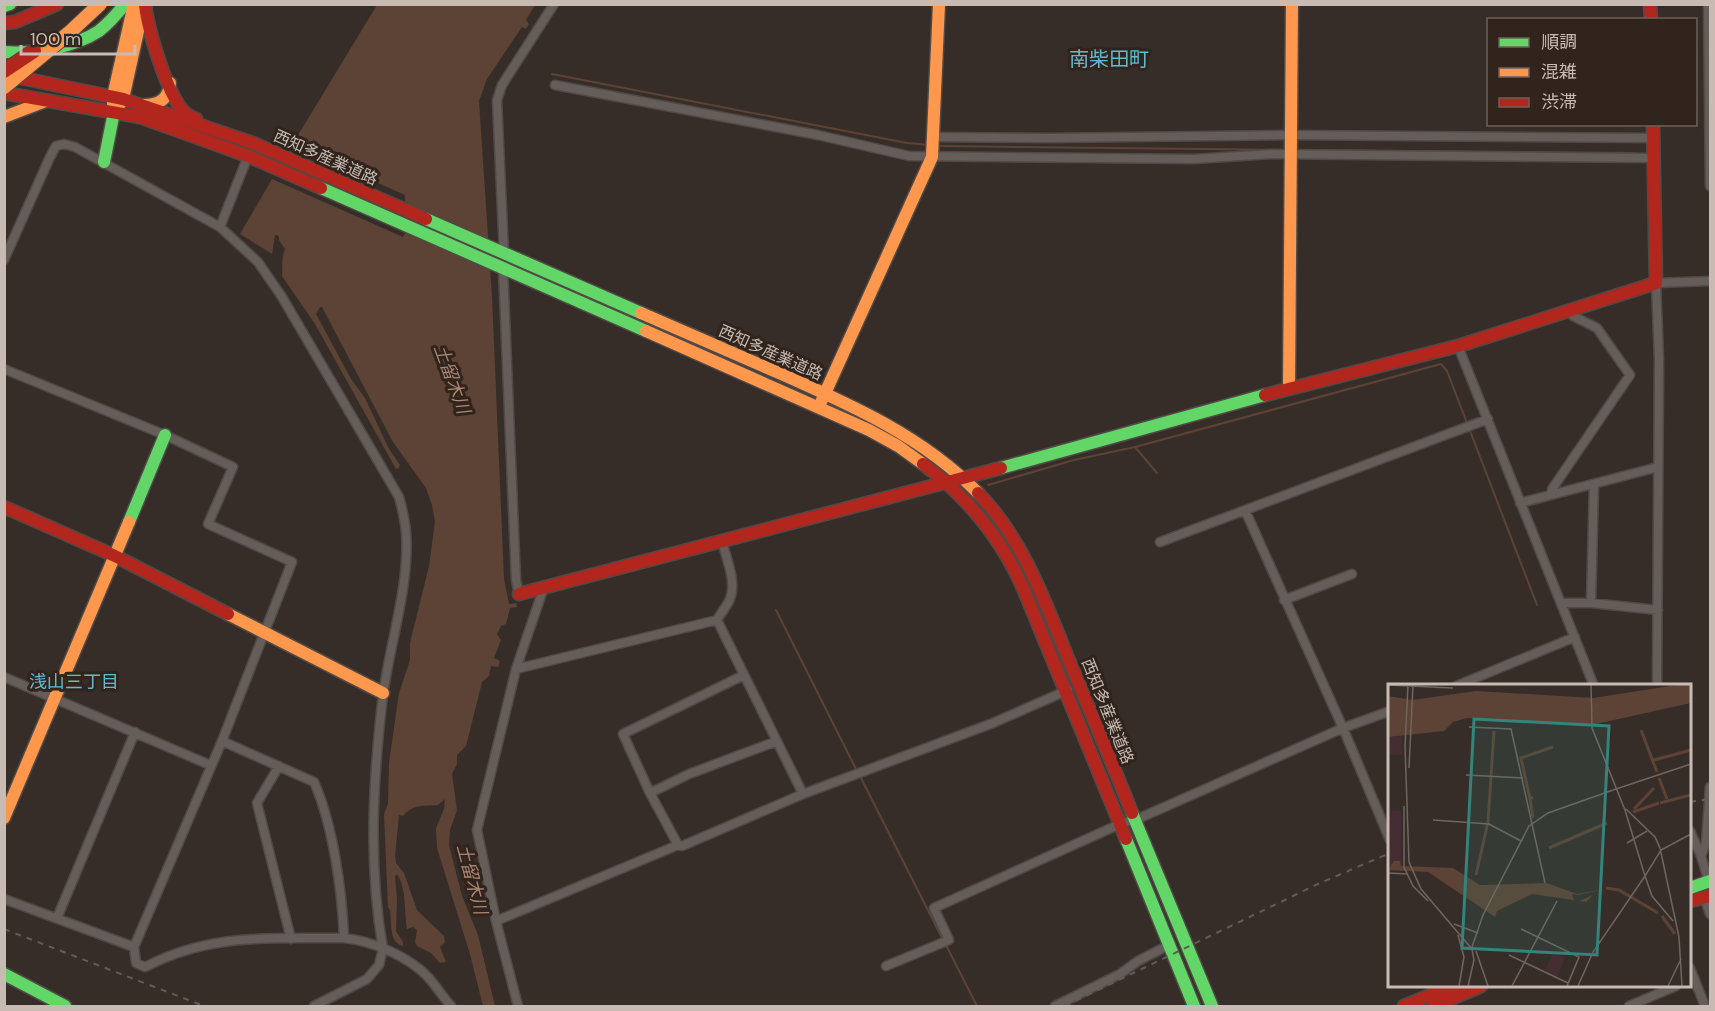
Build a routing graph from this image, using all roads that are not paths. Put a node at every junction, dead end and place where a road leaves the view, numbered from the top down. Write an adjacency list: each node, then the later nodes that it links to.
1 (10, 4): 12 (main road)
2 (57, 4): 13 (main road)
3 (88, 4): 18 (main road, bridge)
4 (100, 4): 17 (main road, bridge)
5 (125, 4): 16 (main road)
6 (134, 4): 24 (main road)
7 (145, 4): 14 (main road); 15 (main road)
8 (554, 4): 39 (street)
9 (939, 4): 31 (main road)
10 (1292, 4): 30 (main road)
11 (1708, 4): 37 (street)
12 (4, 6)
13 (4, 23)
14 (136, 40): 15 (main road); 24 (main road)
15 (153, 40): 20 (main road)
16 (4, 52)
17 (24, 70): 19 (main road, bridge); 22 (main road, bridge)
18 (4, 73): 24 (main road, 西知多産業道路)
19 (4, 82)
20 (170, 82): 26 (main road); 32 (main road)
21 (555, 85): 34 (street)
22 (4, 87)
23 (4, 93): 25 (main road, 西知多産業道路)
24 (118, 98): 26 (main road, 西知多産業道路); 27 (main road)
25 (49, 100): 27 (main road, 西知多産業道路); 28 (main road)
26 (142, 105): 32 (main road, 西知多産業道路)
27 (114, 112): 32 (main road, 西知多産業道路); 36 (main road)
28 (4, 117)
29 (1653, 131): 30 (street); 35 (main road)
30 (1291, 135): 31 (street); 33 (main road)
31 (933, 137): 34 (main road)
32 (251, 149): 38 (street); 39 (main road, 西知多産業道路)
33 (1291, 155): 34 (street); 35 (street); 46 (main road)
34 (932, 157): 47 (main road)
35 (1653, 158): 42 (main road)
36 (104, 162): 38 (street); 40 (street)
37 (1710, 186)
38 (220, 227): 80 (street)
39 (500, 259): 47 (main road, 西知多産業道路); 48 (main road, 西知多産業道路); 64 (street)
40 (4, 260)
41 (1710, 281): 42 (street)
42 (1656, 283): 43 (main road); 51 (street)
43 (1571, 311): 44 (main road); 55 (street)
44 (1458, 346): 46 (main road); 49 (street)
45 (4, 369): 50 (street)
46 (1289, 388): 52 (main road)
47 (825, 393): 48 (main road); 52 (main road, 西知多産業道路)
48 (819, 407): 53 (main road, 西知多産業道路)
49 (1488, 419): 56 (street); 58 (street)
50 (165, 435): 61 (main road); 70 (street)
51 (1658, 467): 54 (street); 68 (street)
52 (963, 478): 53 (main road); 75 (main road, 西知多産業道路)
53 (946, 482): 59 (main road); 79 (main road, 西知多産業道路)
54 (1594, 484): 55 (street); 67 (street)
55 (1551, 494): 56 (street)
56 (1521, 503): 66 (street)
57 (4, 507): 61 (main road)
58 (1245, 510): 60 (street); 65 (street)
59 (722, 541): 63 (main road); 69 (street)
60 (1160, 542)
61 (115, 556): 70 (main road); 81 (main road)
62 (1352, 574): 65 (street)
63 (544, 587): 64 (main road); 72 (street)
64 (519, 594)
65 (1284, 600): 83 (street)
66 (1562, 603): 67 (street); 71 (street)
67 (1591, 603): 68 (street)
68 (1658, 610): 78 (street)
69 (717, 620): 72 (street); 73 (street)
70 (266, 632): 80 (main road); 85 (street)
71 (1575, 637): 76 (street); 77 (street)
72 (516, 669): 106 (street)
73 (744, 675): 86 (street); 90 (street)
74 (4, 677): 81 (street)
75 (1080, 684): 79 (street); 94 (main road, 西知多産業道路)
76 (1461, 684)
77 (1593, 684)
78 (1657, 684)
79 (1065, 692): 91 (street); 95 (main road, 西知多産業道路)
80 (384, 693): 111 (street)
81 (55, 698): 84 (street); 92 (main road)
82 (1388, 711): 83 (street)
83 (1343, 728): 94 (street); 97 (street)
84 (135, 732): 87 (street); 105 (street)
85 (222, 741): 87 (street); 88 (street)
86 (777, 741): 90 (street); 91 (street)
87 (210, 765): 110 (street)
88 (279, 765): 107 (street); 108 (street)
89 (1710, 787): 99 (street)
90 (650, 793): 98 (street)
91 (803, 794): 98 (street)
92 (8, 802): 93 (main road)
93 (4, 818)
94 (1134, 820): 95 (street); 125 (main road, 西知多産業道路)
95 (1120, 824): 109 (main road, 西知多産業道路); 112 (street)
96 (1691, 835): 99 (street)
97 (1388, 838)
98 (678, 845): 106 (street)
99 (1701, 856): 101 (street)
100 (1691, 888): 101 (main road)
101 (1708, 889): 103 (main road); 104 (street)
102 (4, 899): 105 (street)
103 (1691, 900)
104 (1710, 914)
105 (57, 918): 110 (street)
106 (496, 921): 122 (street)
107 (344, 938): 108 (street); 111 (street)
108 (291, 939): 110 (street)
109 (1169, 945): 123 (street); 124 (main road, 西知多産業道路)
110 (134, 947)
111 (382, 949): 120 (street); 121 (street)
112 (886, 966)
113 (4, 974): 118 (main road)
114 (1691, 979): 129 (street)
115 (1476, 987): 117 (main road)
116 (1674, 987): 128 (street)
117 (1454, 992): 126 (main road); 127 (main road)
118 (44, 1002): 119 (main road)
119 (65, 1006)
120 (314, 1006)
121 (451, 1006)
122 (518, 1006)
123 (1055, 1006)
124 (1194, 1006)
125 (1212, 1006)
126 (1404, 1006)
127 (1434, 1006)
128 (1629, 1006)
129 (1705, 1006)

